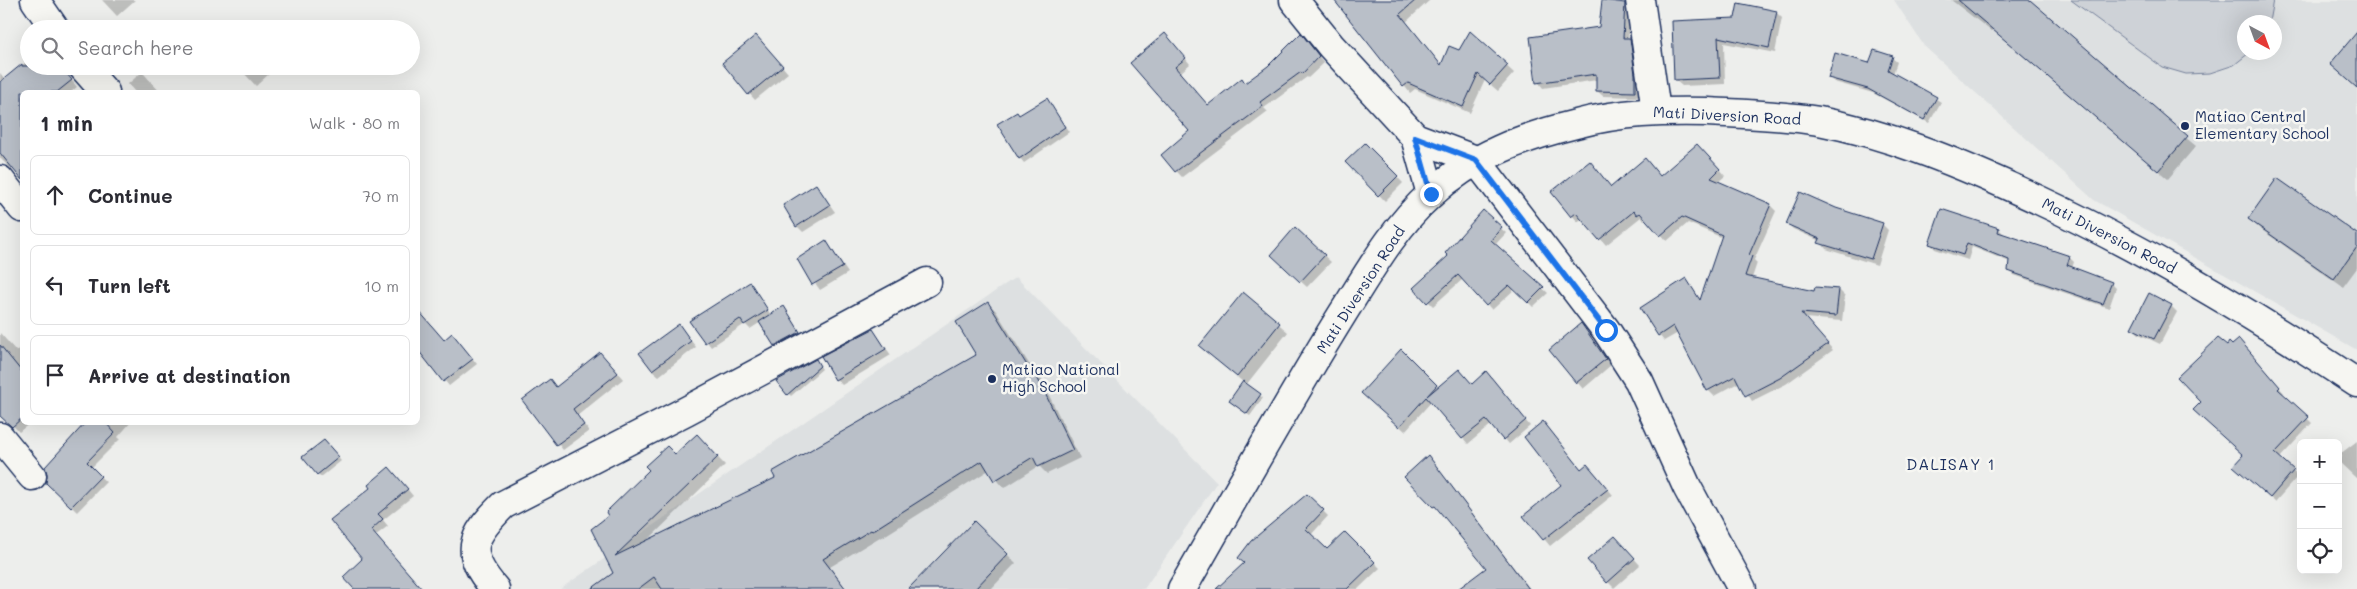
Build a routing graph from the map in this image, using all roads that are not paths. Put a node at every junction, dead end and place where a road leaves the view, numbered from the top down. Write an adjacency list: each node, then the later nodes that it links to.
1 (35, 0): 4 (main road)
2 (1294, 0): 8 (main road)
3 (1640, 0): 7 (main road)
4 (49, 20)
5 (90, 75): 6 (main road)
6 (104, 90)
7 (1656, 111): 9 (main road, Mati Diversion Road); 14 (main road, Mati Diversion Road)
8 (1415, 137): 9 (main road); 11 (main road)
9 (1476, 160): 11 (main road, Mati Diversion Road); 19 (main road)
10 (0, 180): 12 (main road)
11 (1431, 194): 18 (main road, Mati Diversion Road)
12 (20, 205)
13 (927, 282): 17 (main road)
14 (2357, 383)
15 (0, 437): 16 (main road)
16 (32, 476)
17 (495, 589)
18 (1182, 589)
19 (1742, 589)

